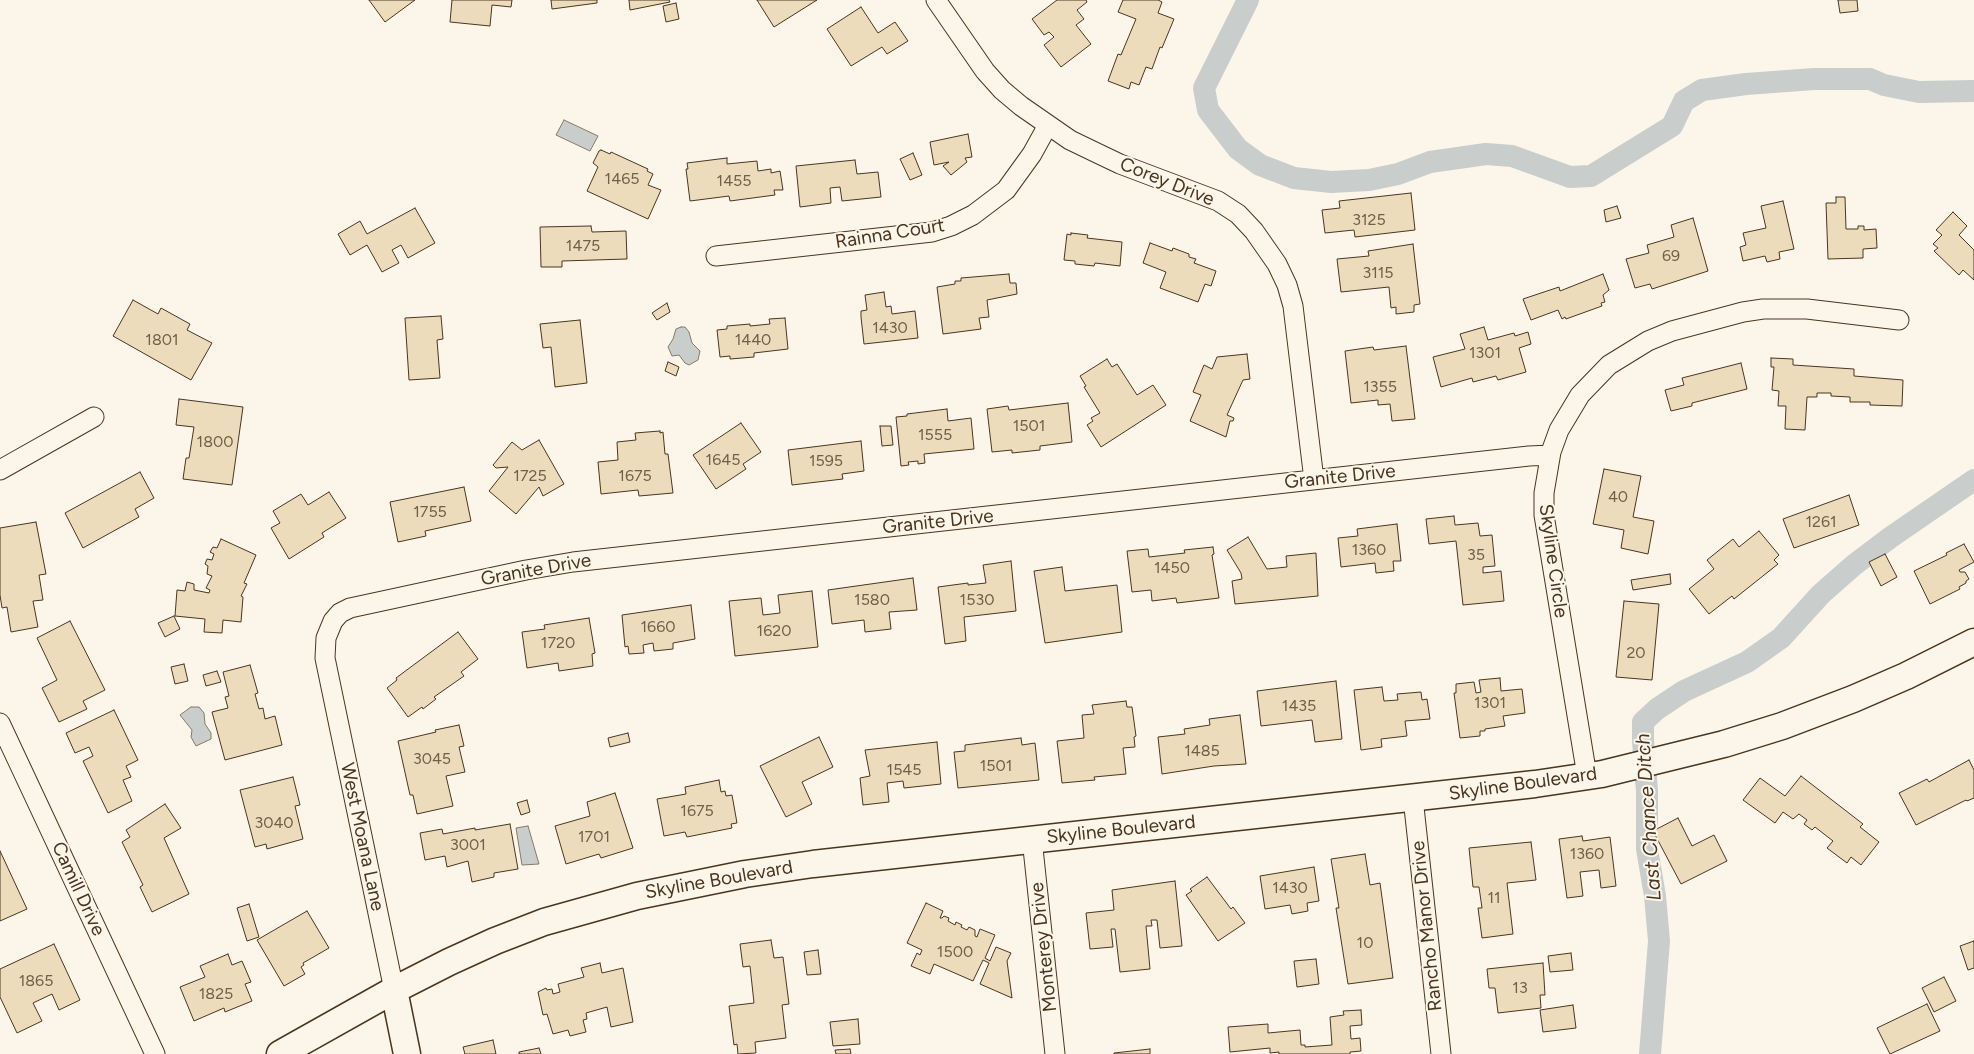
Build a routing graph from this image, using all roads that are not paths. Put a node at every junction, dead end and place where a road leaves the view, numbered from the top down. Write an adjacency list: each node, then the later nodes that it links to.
1 (936, 0): 2 (street, Corey Drive)
2 (1048, 125): 3 (street, Rainna Court); 8 (street, Corey Drive)
3 (716, 256)
4 (1899, 320): 6 (street, Skyline Circle)
5 (94, 418): 7 (street)
6 (1550, 455): 8 (street, Granite Drive); 12 (street, Skyline Circle)
7 (0, 470)
8 (1314, 480): 9 (street, Granite Drive)
9 (333, 621): 15 (street, West Moana Lane)
10 (1974, 642): 12 (street, Skyline Boulevard)
11 (0, 724): 16 (street, Camill Drive)
12 (1587, 776): 13 (street, Skyline Boulevard)
13 (1413, 798): 14 (street, Skyline Boulevard); 20 (street, Rancho Manor Drive)
14 (1032, 839): 15 (street, Skyline Boulevard); 19 (street, Monterey Drive)
15 (394, 990): 17 (street, Skyline Boulevard); 18 (street, West Moana Lane)
16 (155, 1054)
17 (280, 1054)
18 (407, 1054)
19 (1055, 1054)
20 (1441, 1054)

